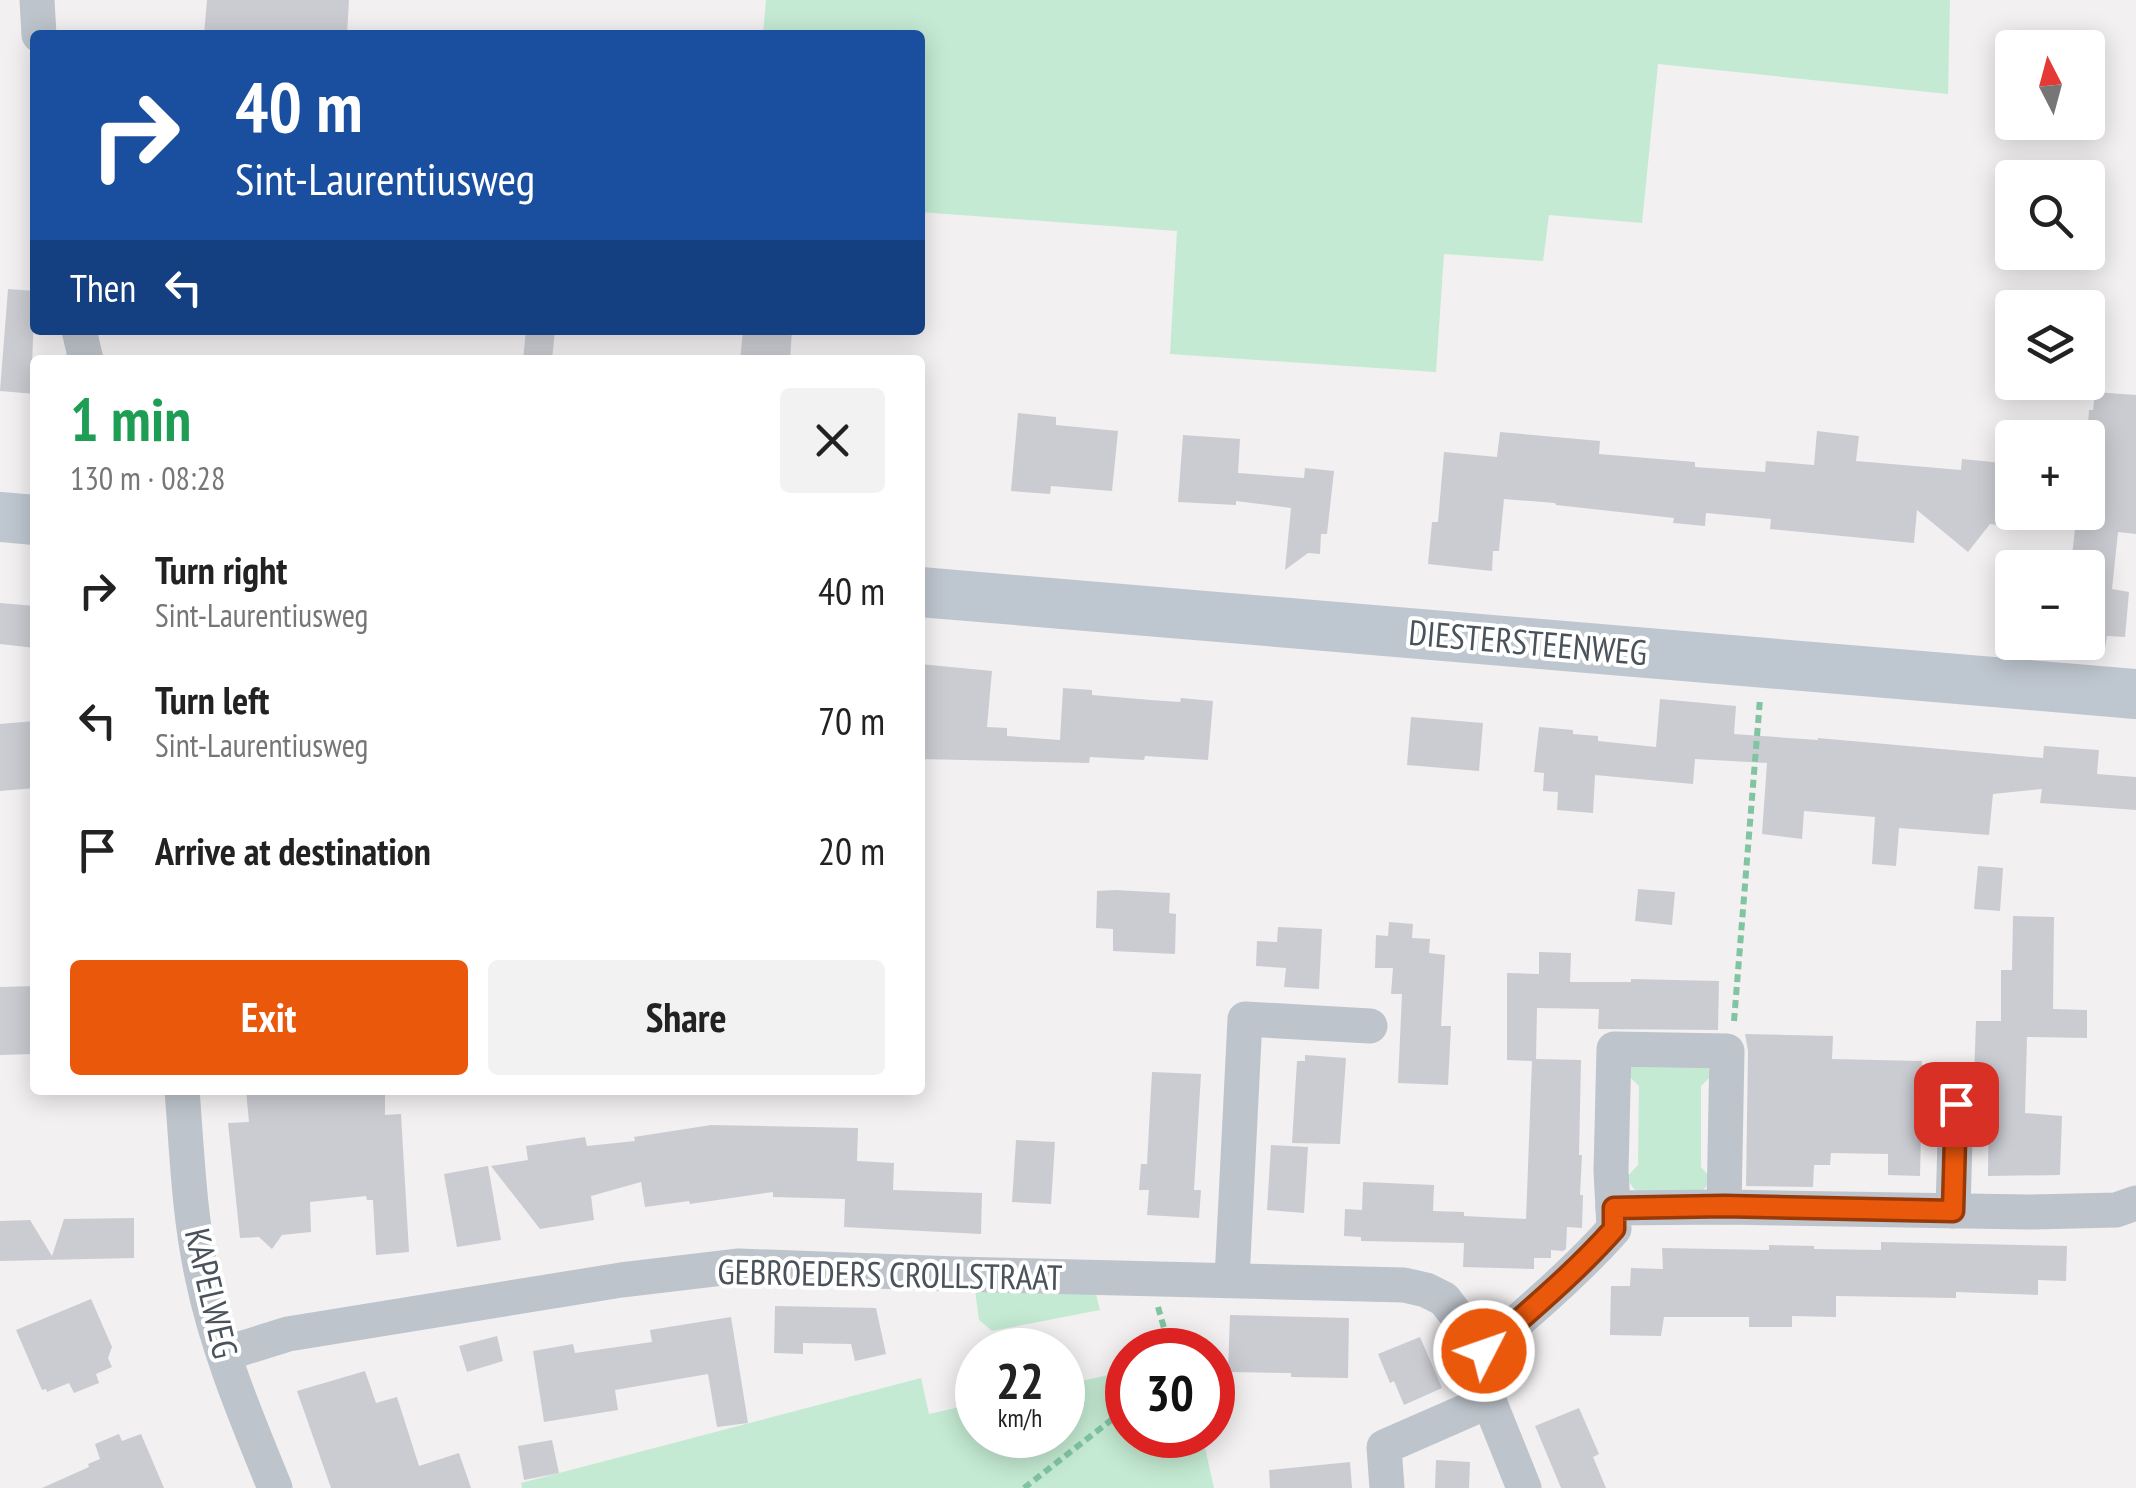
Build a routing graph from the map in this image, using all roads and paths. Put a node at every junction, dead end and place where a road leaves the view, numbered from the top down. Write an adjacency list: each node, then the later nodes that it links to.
1 (37, 0): 2 (street)
2 (40, 30)
3 (0, 517): 4 (main road)
4 (30, 520)
5 (925, 592): 6 (main road, DIESTERSTEENWEG)
6 (1764, 662): 7 (main road, DIESTERSTEENWEG); 9 (path)
7 (2136, 694)
8 (1370, 1026): 16 (street)
9 (1727, 1051): 13 (street); 14 (street)
10 (182, 1095): 18 (street, KAPELWEG)
11 (1956, 1104): 15 (street)
12 (2136, 1203): 15 (street)
13 (1724, 1206): 14 (street); 15 (street)
14 (1614, 1208): 17 (street)
15 (1953, 1211)
16 (1232, 1279): 17 (street, GEBROEDERS CROLLSTRAAT); 18 (street, GEBROEDERS CROLLSTRAAT)
17 (1484, 1351): 19 (street)
18 (224, 1354): 21 (street, KAPELWEG)
19 (1489, 1401): 23 (street); 24 (street)
20 (1105, 1425): 22 (path)
21 (276, 1488)
22 (1024, 1488)
23 (1386, 1488)
24 (1524, 1488)

